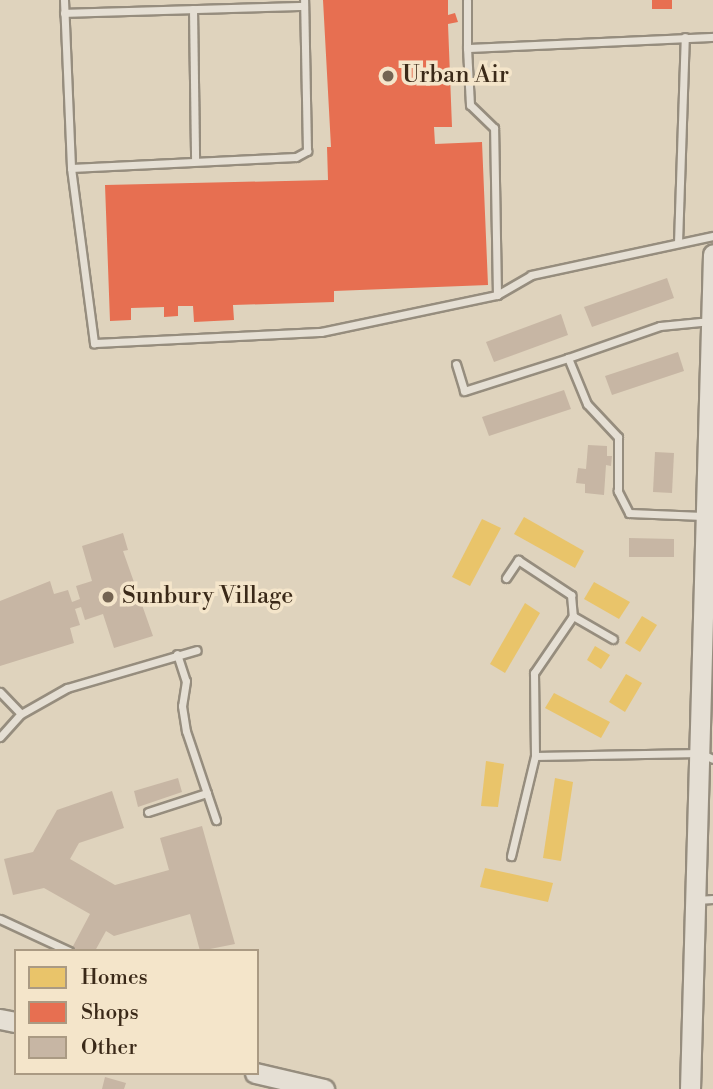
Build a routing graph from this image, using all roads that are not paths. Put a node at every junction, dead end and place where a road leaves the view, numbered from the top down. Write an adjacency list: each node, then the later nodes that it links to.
1 (64, 0): 5 (lane)
2 (467, 0): 8 (lane)
3 (304, 3): 4 (lane); 9 (lane)
4 (193, 9): 5 (lane); 9 (lane)
5 (64, 13): 10 (lane)
6 (685, 37): 7 (lane); 8 (lane); 12 (lane)
7 (713, 37)
8 (467, 48): 14 (lane)
9 (195, 160): 10 (lane)
10 (71, 167): 14 (lane)
11 (713, 236): 12 (lane)
12 (678, 243): 14 (lane)
13 (713, 254): 15 (main road)
14 (497, 295)
15 (711, 321): 16 (lane); 18 (main road)
16 (568, 358): 17 (lane); 18 (lane)
17 (456, 364)
18 (707, 516): 28 (main road)
19 (506, 578): 20 (lane)
20 (573, 616): 21 (lane); 27 (lane)
21 (614, 639)
22 (197, 650): 23 (lane)
23 (177, 654): 25 (lane); 29 (lane)
24 (0, 692): 25 (lane)
25 (21, 714): 26 (lane)
26 (0, 737)
27 (535, 756): 28 (lane); 32 (lane)
28 (707, 756): 33 (main road)
29 (207, 793): 30 (lane); 31 (lane)
30 (148, 812)
31 (216, 820)
32 (511, 856)
33 (704, 900): 38 (main road)
34 (0, 919): 35 (lane)
35 (65, 949)
36 (259, 1074): 37 (main road)
37 (324, 1089)
38 (690, 1089)

